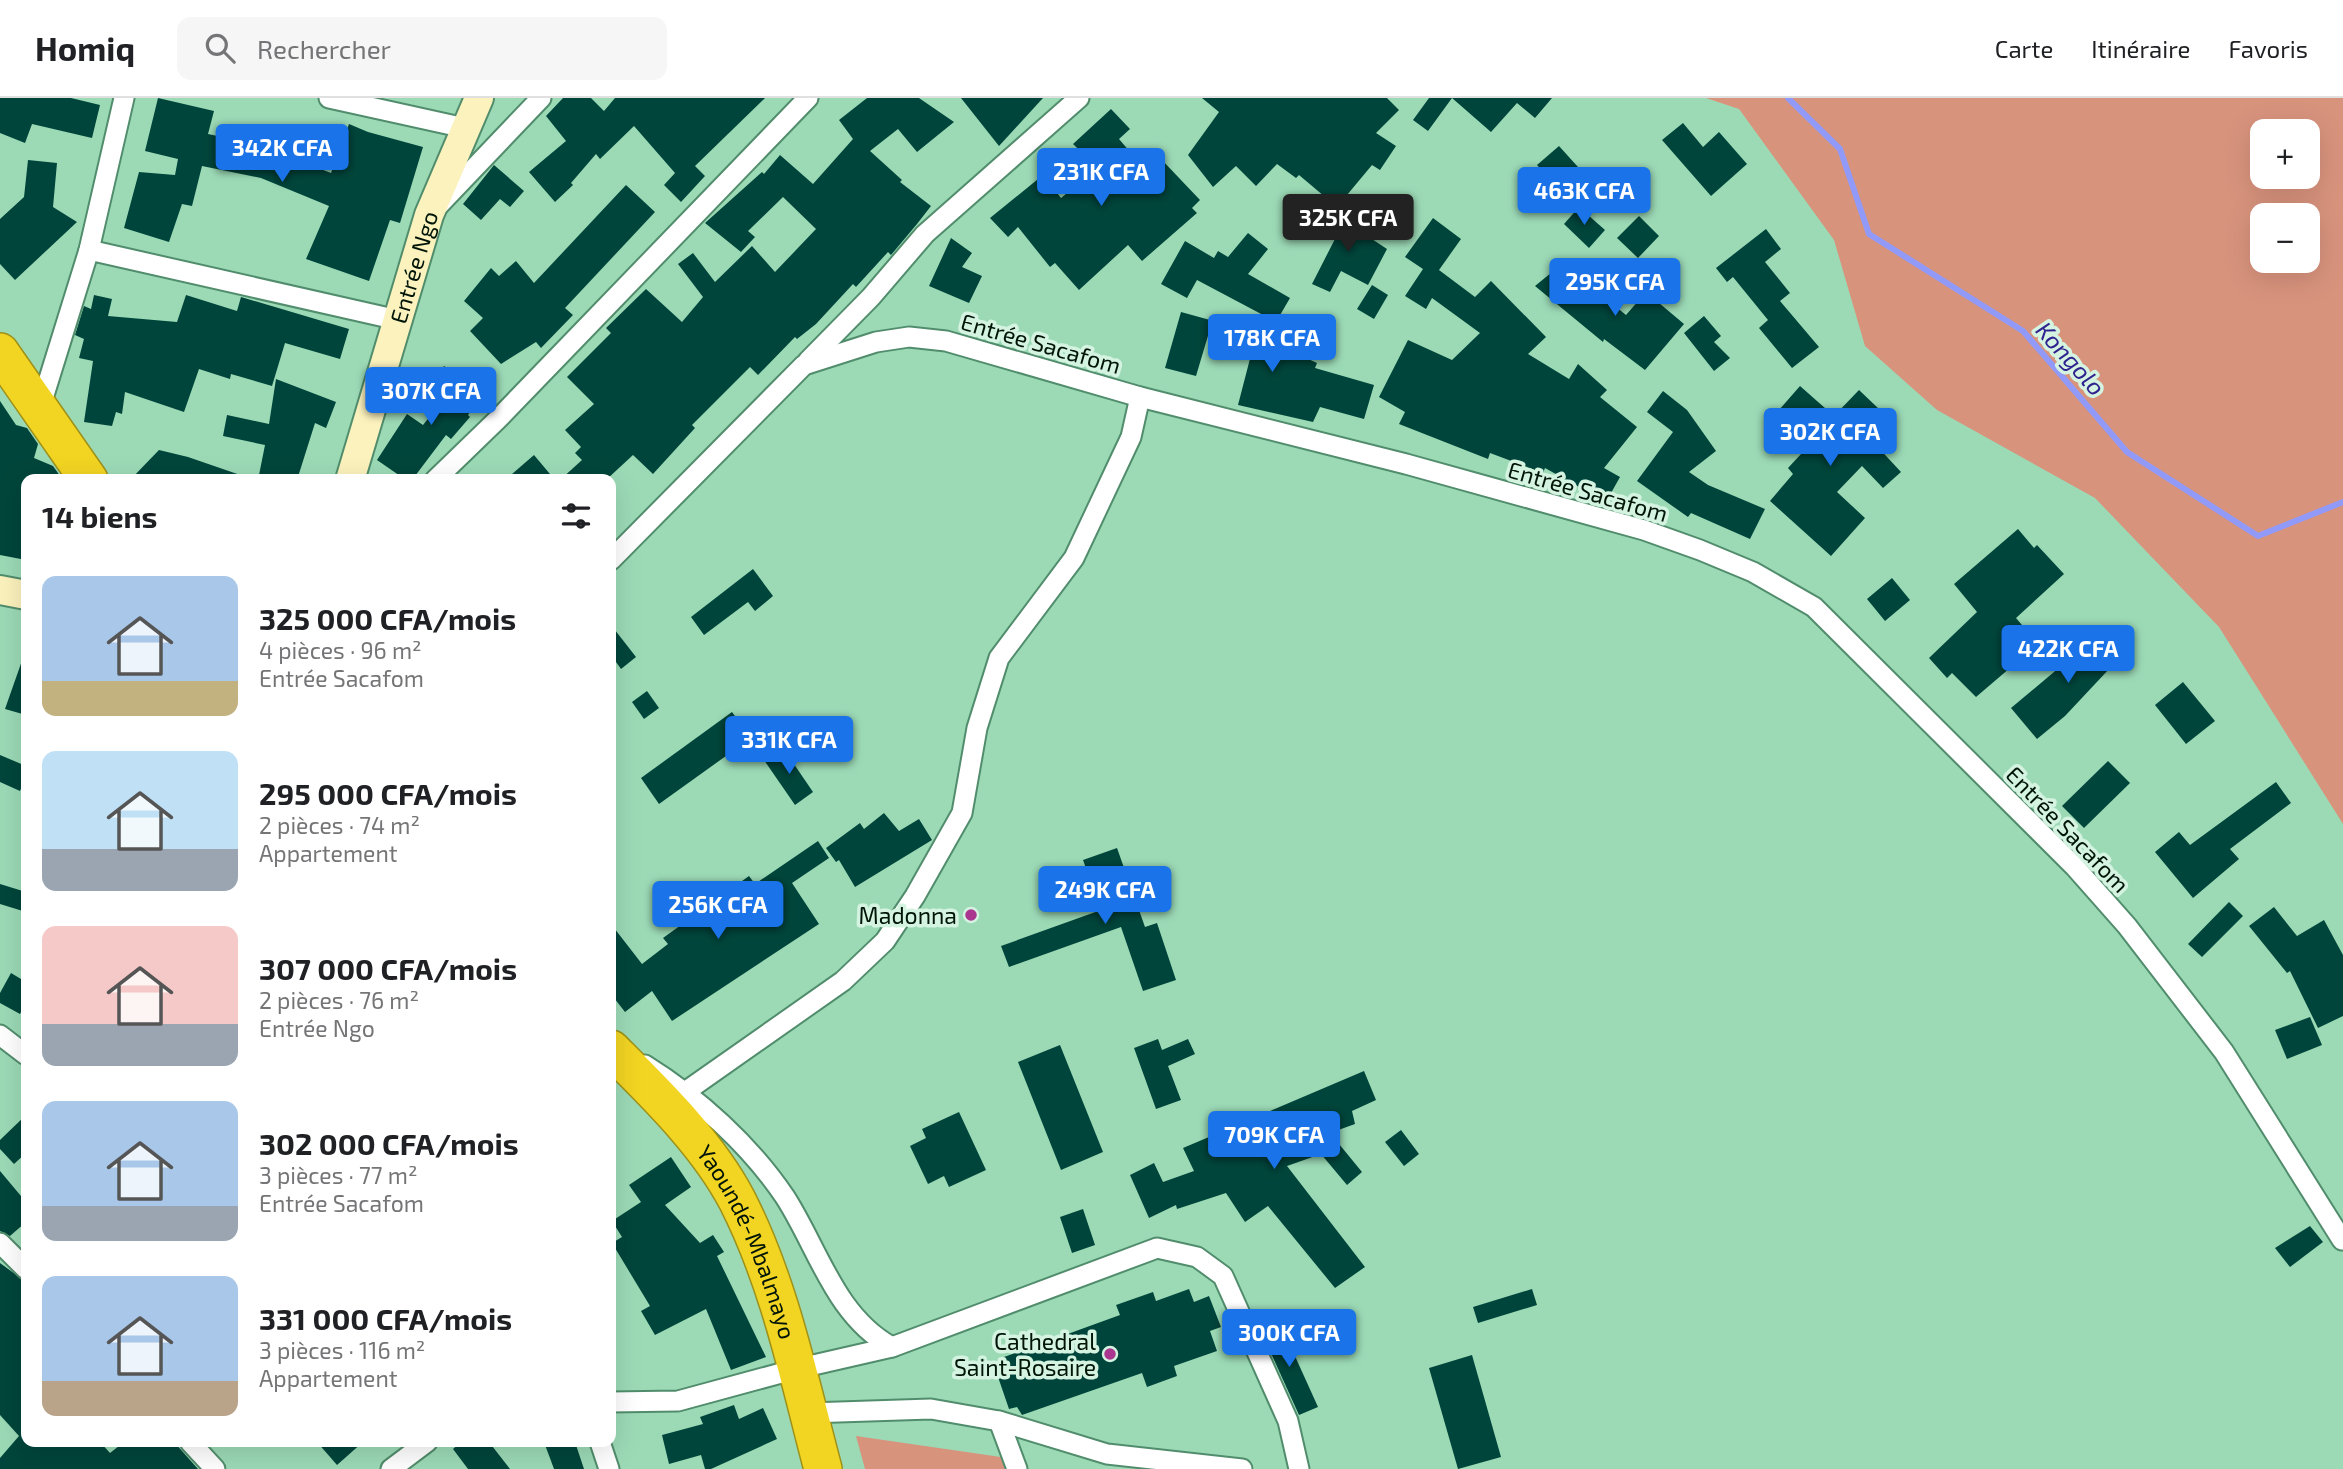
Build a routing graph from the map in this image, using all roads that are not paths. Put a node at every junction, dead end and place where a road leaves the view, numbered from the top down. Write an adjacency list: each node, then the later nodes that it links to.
1 (124, 98): 9 (street)
2 (329, 98): 7 (street)
3 (479, 98): 7 (street, Entrée Ngo)
4 (541, 98): 8 (street)
5 (807, 98): 17 (street)
6 (1079, 98): 12 (street)
7 (465, 128): 8 (street, Entrée Ngo)
8 (429, 215): 10 (street, Entrée Ngo)
9 (89, 250): 10 (street); 14 (street)
10 (398, 320): 16 (street, Entrée Ngo)
11 (0, 352): 14 (highway)
12 (804, 365): 13 (street, Entrée Sacafom); 18 (street, Entrée Sacafom)
13 (1140, 397): 25 (street); 26 (street, Entrée Sacafom)
14 (40, 408): 15 (highway)
15 (85, 474)
16 (352, 474)
17 (441, 474)
18 (616, 554)
19 (0, 590): 20 (street)
20 (21, 594)
21 (0, 1035): 23 (street)
22 (616, 1049): 25 (street)
23 (21, 1051)
24 (616, 1051): 30 (highway, Yaoundé-Mbalmayo)
25 (685, 1092): 29 (street)
26 (2342, 1240)
27 (0, 1243): 28 (street)
28 (21, 1264)
29 (892, 1347): 30 (street); 43 (street)
30 (796, 1369): 31 (street); 32 (highway, Yaoundé-Mbalmayo)
31 (616, 1402)
32 (808, 1413): 33 (street); 40 (highway, Yaoundé-Mbalmayo)
33 (999, 1421): 41 (street); 42 (street)
34 (195, 1447): 38 (street)
35 (418, 1447): 37 (street)
36 (602, 1447): 39 (street)
37 (393, 1468)
38 (215, 1469)
39 (609, 1469)
40 (823, 1469)
41 (1017, 1469)
42 (1242, 1469)
43 (1299, 1469)

